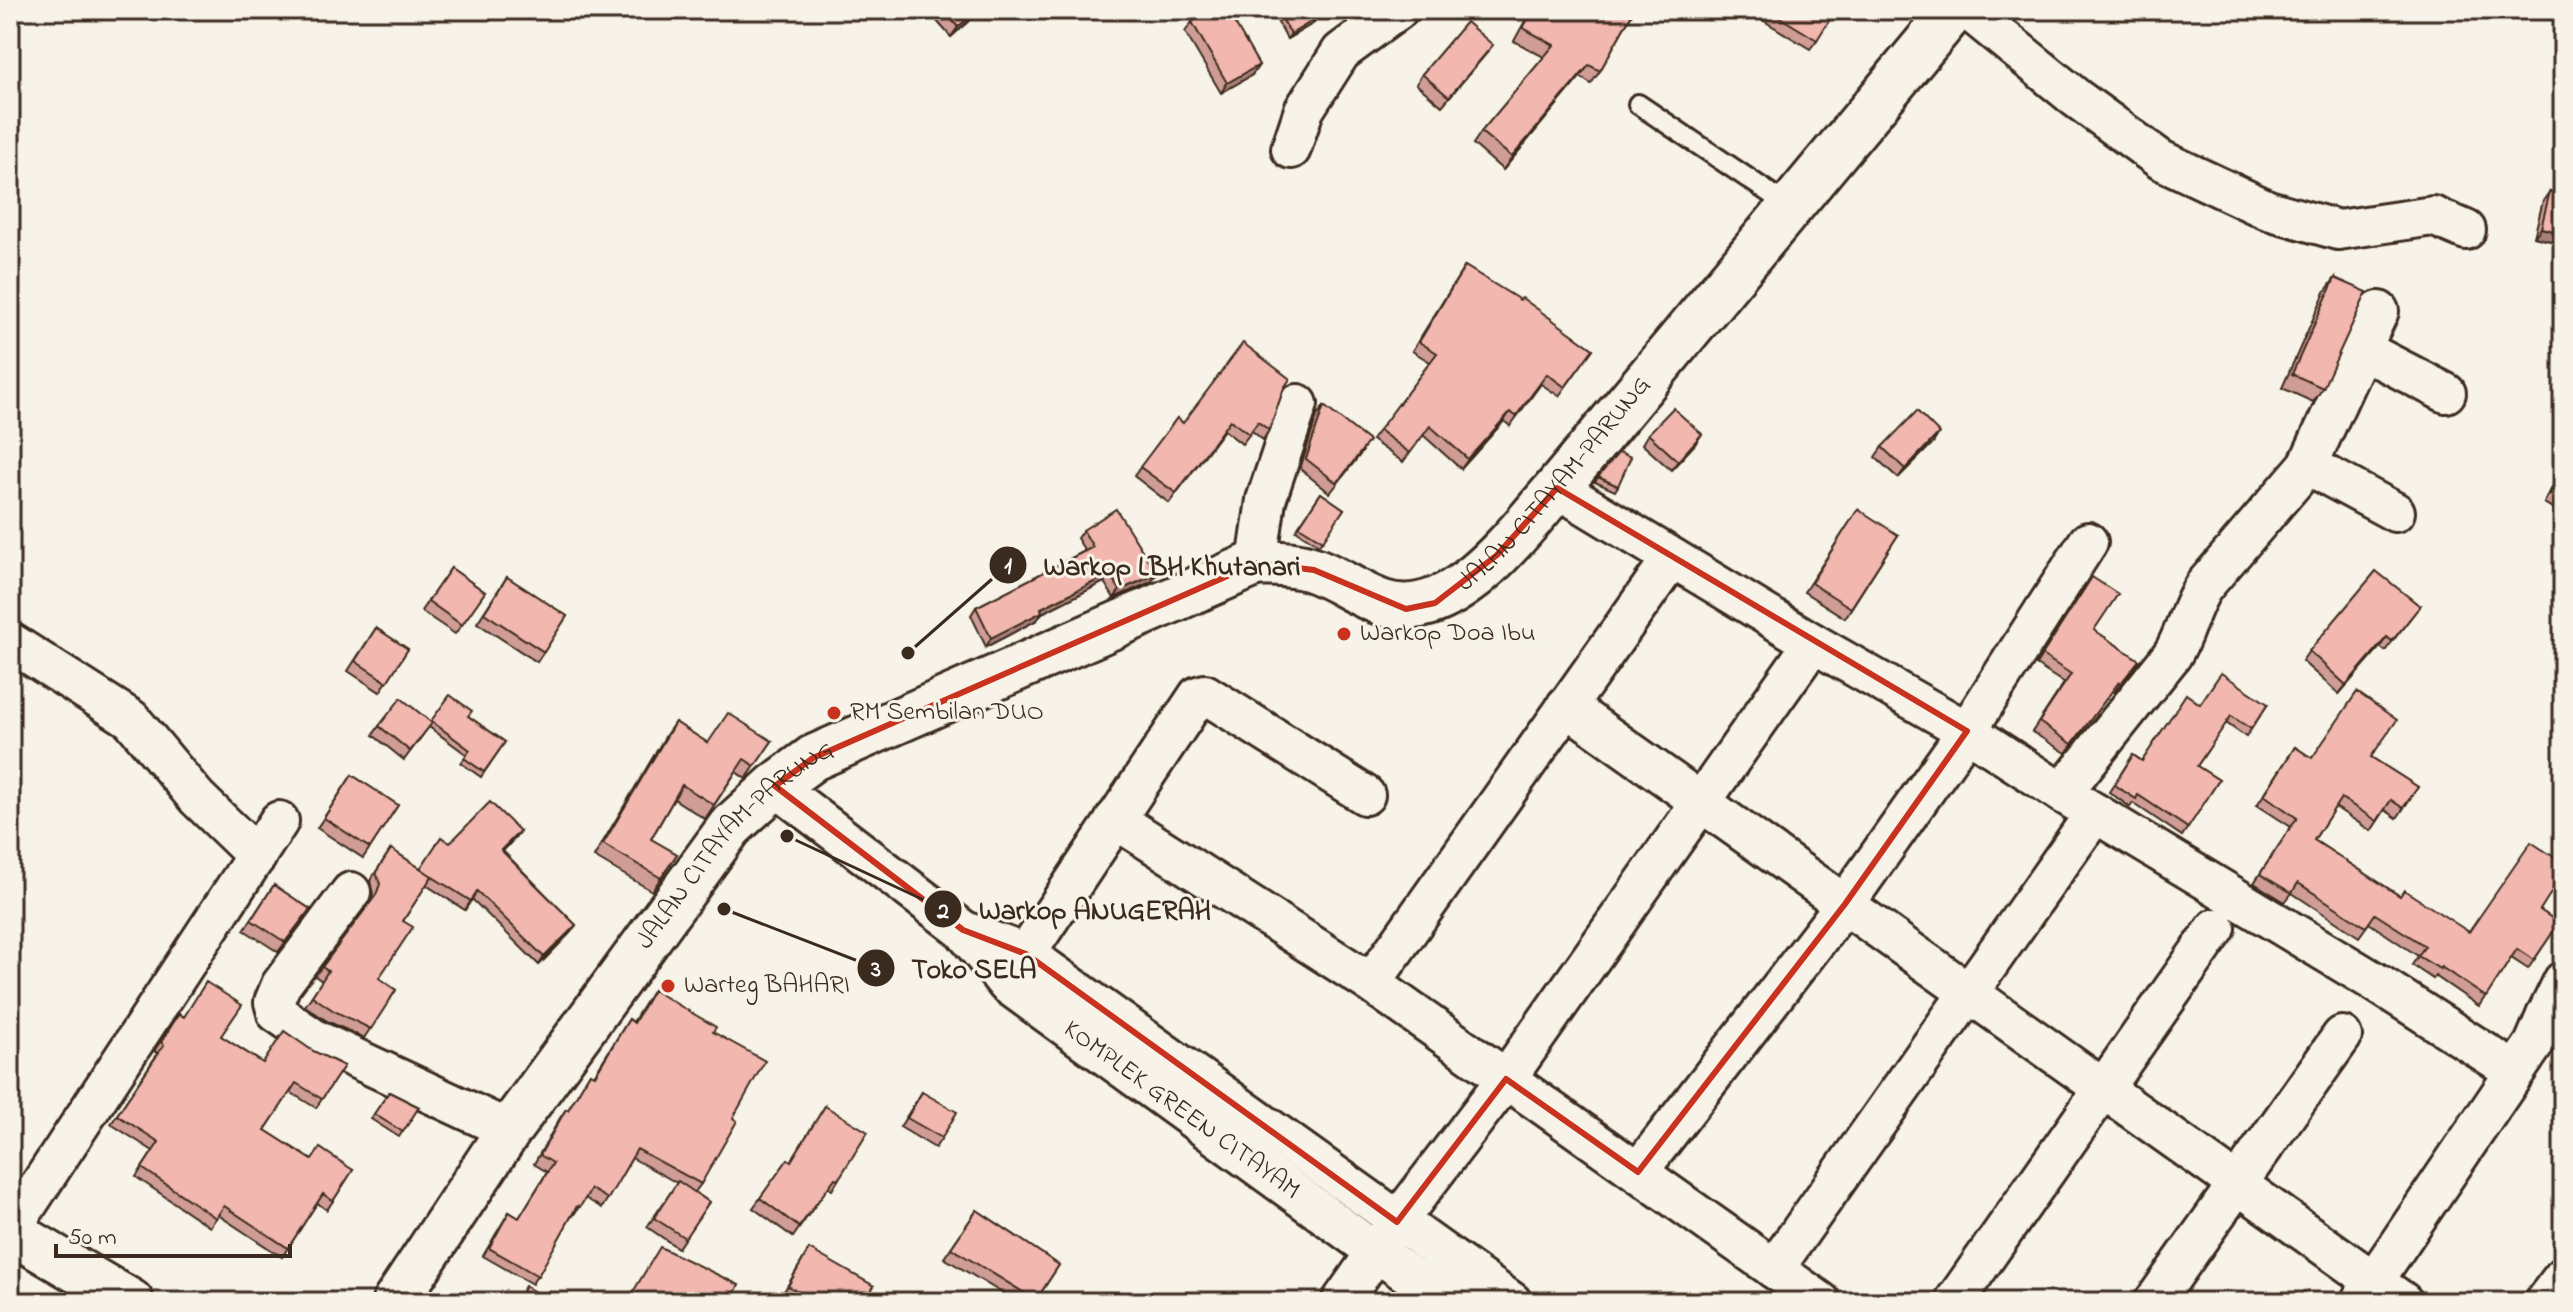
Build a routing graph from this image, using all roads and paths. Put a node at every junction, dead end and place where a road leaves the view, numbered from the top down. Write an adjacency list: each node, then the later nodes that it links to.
1 (1398, 10): 5 (street)
2 (1954, 10): 6 (street, JALAN CITAYAM-PARUNG)
3 (1968, 10): 7 (street)
4 (1638, 104): 6 (lane)
5 (1291, 149)
6 (1789, 206): 13 (street, JALAN CITAYAM-PARUNG)
7 (2466, 230)
8 (2379, 311): 9 (street)
9 (2361, 349): 10 (street); 12 (street)
10 (2446, 393)
11 (1298, 404): 17 (street)
12 (2308, 465): 14 (street); 23 (street)
13 (1557, 488): 16 (street); 17 (street, JALAN CITAYAM-PARUNG)
14 (2395, 512)
15 (2088, 542): 21 (street)
16 (1672, 558): 19 (street); 20 (street)
17 (1257, 563): 22 (street, JALAN CITAYAM-PARUNG)
18 (10, 642): 29 (street)
19 (1813, 643): 21 (street); 25 (street)
20 (1566, 706): 25 (street); 36 (street)
21 (1967, 731): 23 (street); 31 (street)
22 (775, 786): 33 (street, KOMPLEK GREEN CITAYAM); 43 (street, JALAN CITAYAM-PARUNG)
23 (2062, 793): 26 (street)
24 (1365, 795): 27 (street)
25 (1701, 802): 31 (street); 41 (street)
26 (2095, 813): 37 (street); 40 (street)
27 (1115, 819): 34 (street); 36 (street)
28 (279, 821): 29 (street)
29 (257, 856): 47 (street)
30 (351, 892): 43 (street)
31 (1845, 904): 37 (street); 44 (street)
32 (2216, 928): 42 (street)
33 (963, 930): 34 (street); 48 (street, KOMPLEK GREEN CITAYAM)
34 (1026, 954): 46 (street)
35 (2563, 981): 38 (street)
36 (1371, 983): 41 (street)
37 (1969, 993): 42 (street); 49 (street)
38 (2555, 1022): 40 (street)
39 (2342, 1036): 45 (street)
40 (2514, 1071): 51 (street)
41 (1506, 1079): 44 (street); 46 (street)
42 (2104, 1089): 45 (street); 58 (street)
43 (509, 1130): 53 (street, JALAN CITAYAM-PARUNG)
44 (1638, 1172): 49 (street)
45 (2237, 1184): 51 (street); 59 (street)
46 (1397, 1222): 48 (street); 56 (street)
47 (10, 1231): 52 (street)
48 (1376, 1252): 54 (street); 55 (street, KOMPLEK GREEN CITAYAM)
49 (1774, 1269): 57 (street)
50 (2563, 1277): 60 (street)
51 (2379, 1295)
52 (131, 1302)
53 (395, 1302)
54 (1341, 1302)
55 (1449, 1302)
56 (1512, 1302)
57 (1821, 1302)
58 (1954, 1302)
59 (2154, 1302)
60 (2544, 1302)

